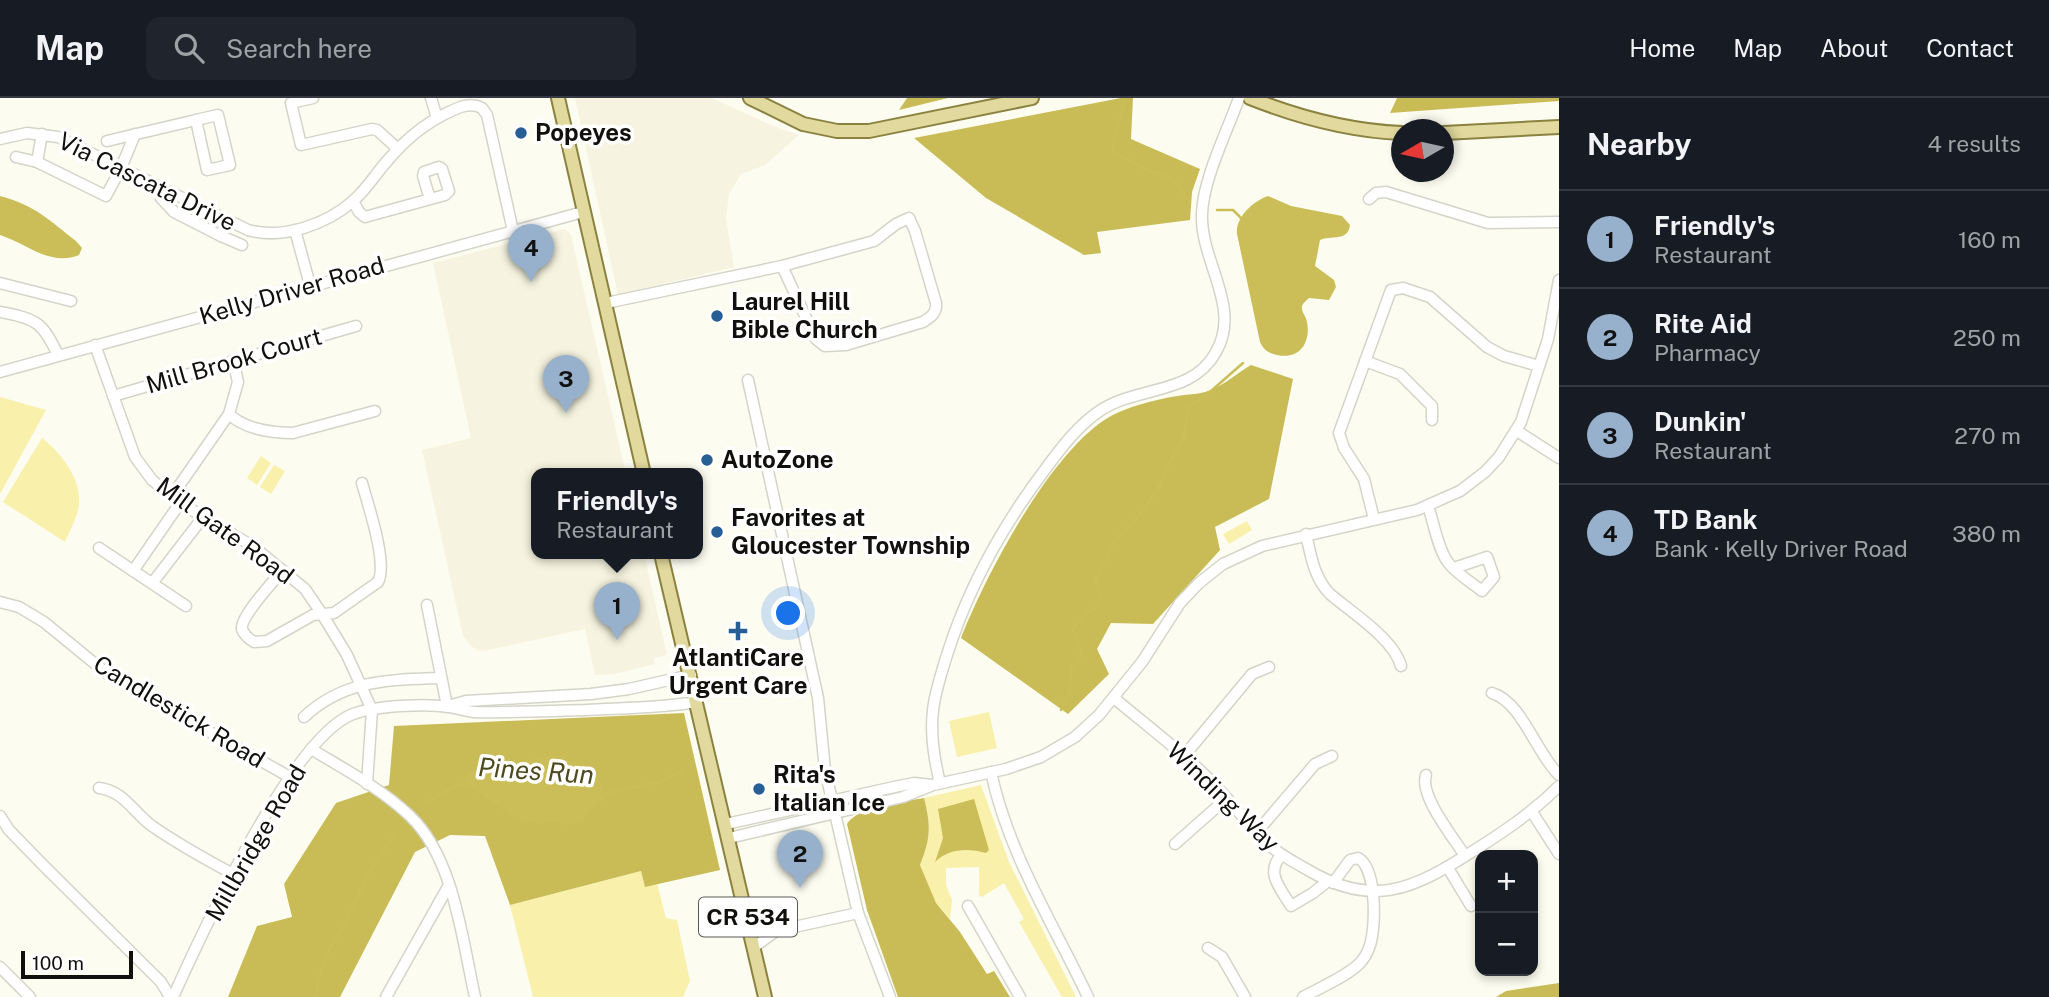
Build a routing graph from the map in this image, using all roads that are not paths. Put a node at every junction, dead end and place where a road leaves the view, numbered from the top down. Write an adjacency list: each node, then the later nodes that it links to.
1 (313, 98): 18 (street)
2 (431, 98): 8 (street)
3 (558, 98): 26 (main road)
4 (750, 98): 5 (main road)
5 (1032, 98)
6 (1239, 98): 90 (street)
7 (1250, 98): 11 (main road)
8 (437, 118): 18 (street, Via Cascata Drive); 30 (street, Via Cascata Drive)
9 (195, 120): 9 (street); 14 (street)
10 (1559, 127): 12 (main road); 15 (street)
11 (1391, 132)
12 (1454, 132)
13 (42, 134): 16 (street, Via Cascata Drive); 20 (street); 21 (street, Via Cascata Drive)
14 (135, 134): 17 (street); 21 (street)
15 (1559, 135)
16 (0, 139)
17 (107, 141)
18 (398, 149): 25 (street, Via Cascata Drive)
19 (16, 157): 20 (street)
20 (37, 162): 21 (street)
21 (121, 168): 22 (street, Via Cascata Drive)
22 (163, 188): 27 (street, Via Cascata Drive); 31 (street)
23 (429, 199): 25 (street)
24 (1369, 199): 28 (street)
25 (353, 201): 29 (street, Via Cascata Drive)
26 (583, 212): 30 (street, Kelly Driver Road); 38 (main road)
27 (227, 220): 29 (street, Via Cascata Drive); 31 (street)
28 (1559, 222)
29 (295, 230): 36 (street)
30 (513, 231): 36 (street, Kelly Driver Road)
31 (221, 236): 32 (street)
32 (242, 245)
33 (782, 266): 33 (street); 38 (street)
34 (1559, 281): 45 (street)
35 (0, 283): 37 (street)
36 (310, 285): 41 (street, Kelly Driver Road)
37 (71, 301)
38 (606, 303): 54 (main road)
39 (0, 312): 42 (street)
40 (356, 326): 43 (street, Mill Brook Court)
41 (95, 345): 42 (street, Kelly Driver Road); 48 (street, Mill Gate Road)
42 (58, 355): 46 (street, Kelly Driver Road)
43 (233, 360): 48 (street, Mill Brook Court); 50 (street)
44 (1365, 361): 45 (street); 51 (street); 59 (street)
45 (1539, 366): 52 (street)
46 (0, 372)
47 (748, 380): 94 (street)
48 (113, 396): 56 (street, Mill Gate Road)
49 (375, 411): 50 (street)
50 (229, 414): 56 (street)
51 (1432, 420)
52 (1517, 431): 53 (street); 57 (street)
53 (1559, 458)
54 (643, 468)
55 (362, 483): 70 (street)
56 (176, 499): 58 (street, Mill Gate Road); 64 (street)
57 (1428, 506): 59 (street); 63 (street)
58 (204, 516): 65 (street, Mill Gate Road); 66 (street)
59 (1374, 519): 60 (street)
60 (1306, 534): 71 (street); 77 (street)
61 (99, 548): 64 (street)
62 (663, 559): 73 (main road, CR 534)
63 (1454, 568)
64 (133, 570): 66 (street)
65 (281, 572): 70 (street, Mill Gate Road); 70 (street)
66 (153, 582): 69 (street)
67 (0, 602): 88 (street, Candlestick Road)
68 (427, 605): 74 (street)
69 (186, 606)
70 (322, 614): 75 (street, Mill Gate Road)
71 (1401, 666)
72 (1269, 667): 83 (street)
73 (691, 675): 78 (main road, CR 534); 79 (street, Millbridge Road)
74 (441, 678): 75 (street); 79 (street)
75 (360, 684): 80 (street, Mill Gate Road); 81 (street)
76 (1492, 693): 87 (street)
77 (1114, 698): 83 (street, Winding Way); 85 (street)
78 (697, 702): 79 (street, Millbridge Road); 98 (main road, CR 534)
79 (447, 706): 80 (street, Millbridge Road)
80 (372, 709): 82 (street, Millbridge Road); 89 (street)
81 (304, 717)
82 (311, 749): 88 (street, Millbridge Road); 89 (street)
83 (1184, 755): 93 (street, Winding Way)
84 (1332, 756): 99 (street)
85 (991, 772): 90 (street); 125 (street)
86 (1426, 775): 104 (street)
87 (1559, 775)
88 (288, 776): 106 (street, Millbridge Road)
89 (367, 784): 108 (street)
90 (936, 784): 94 (street); 96 (street)
91 (1559, 786): 95 (street, Winding Way)
92 (99, 788): 106 (street)
93 (1227, 797): 99 (street, Winding Way); 101 (street)
94 (832, 801): 96 (street); 98 (street)
95 (1532, 811): 102 (street); 104 (street, Winding Way)
96 (835, 813): 100 (street); 112 (street)
97 (0, 816): 119 (street)
98 (726, 824): 100 (main road, CR 534)
99 (1257, 832): 103 (street, Winding Way)
100 (729, 838): 113 (main road, CR 534)
101 (1175, 844)
102 (1559, 854)
103 (1282, 855): 107 (street, Winding Way); 107 (street)
104 (1465, 856): 105 (street, Winding Way)
105 (1448, 868): 109 (street, Winding Way); 111 (street)
106 (233, 874): 119 (street, Millbridge Road)
107 (1330, 882): 109 (street, Winding Way); 109 (street)
108 (449, 885): 120 (street); 121 (street)
109 (1373, 891): 127 (street)
110 (968, 906): 124 (street)
111 (1471, 906)
112 (858, 913): 114 (street); 123 (street)
113 (750, 927): 114 (street); 115 (main road, CR 534)
114 (776, 930): 115 (street)
115 (754, 947): 122 (main road, CR 534)
116 (1208, 948): 126 (street)
117 (0, 967): 118 (street)
118 (30, 997)
119 (172, 997)
120 (386, 997)
121 (475, 997)
122 (765, 997)
123 (890, 997)
124 (1020, 997)
125 (1088, 997)
126 (1245, 997)
127 (1303, 997)

